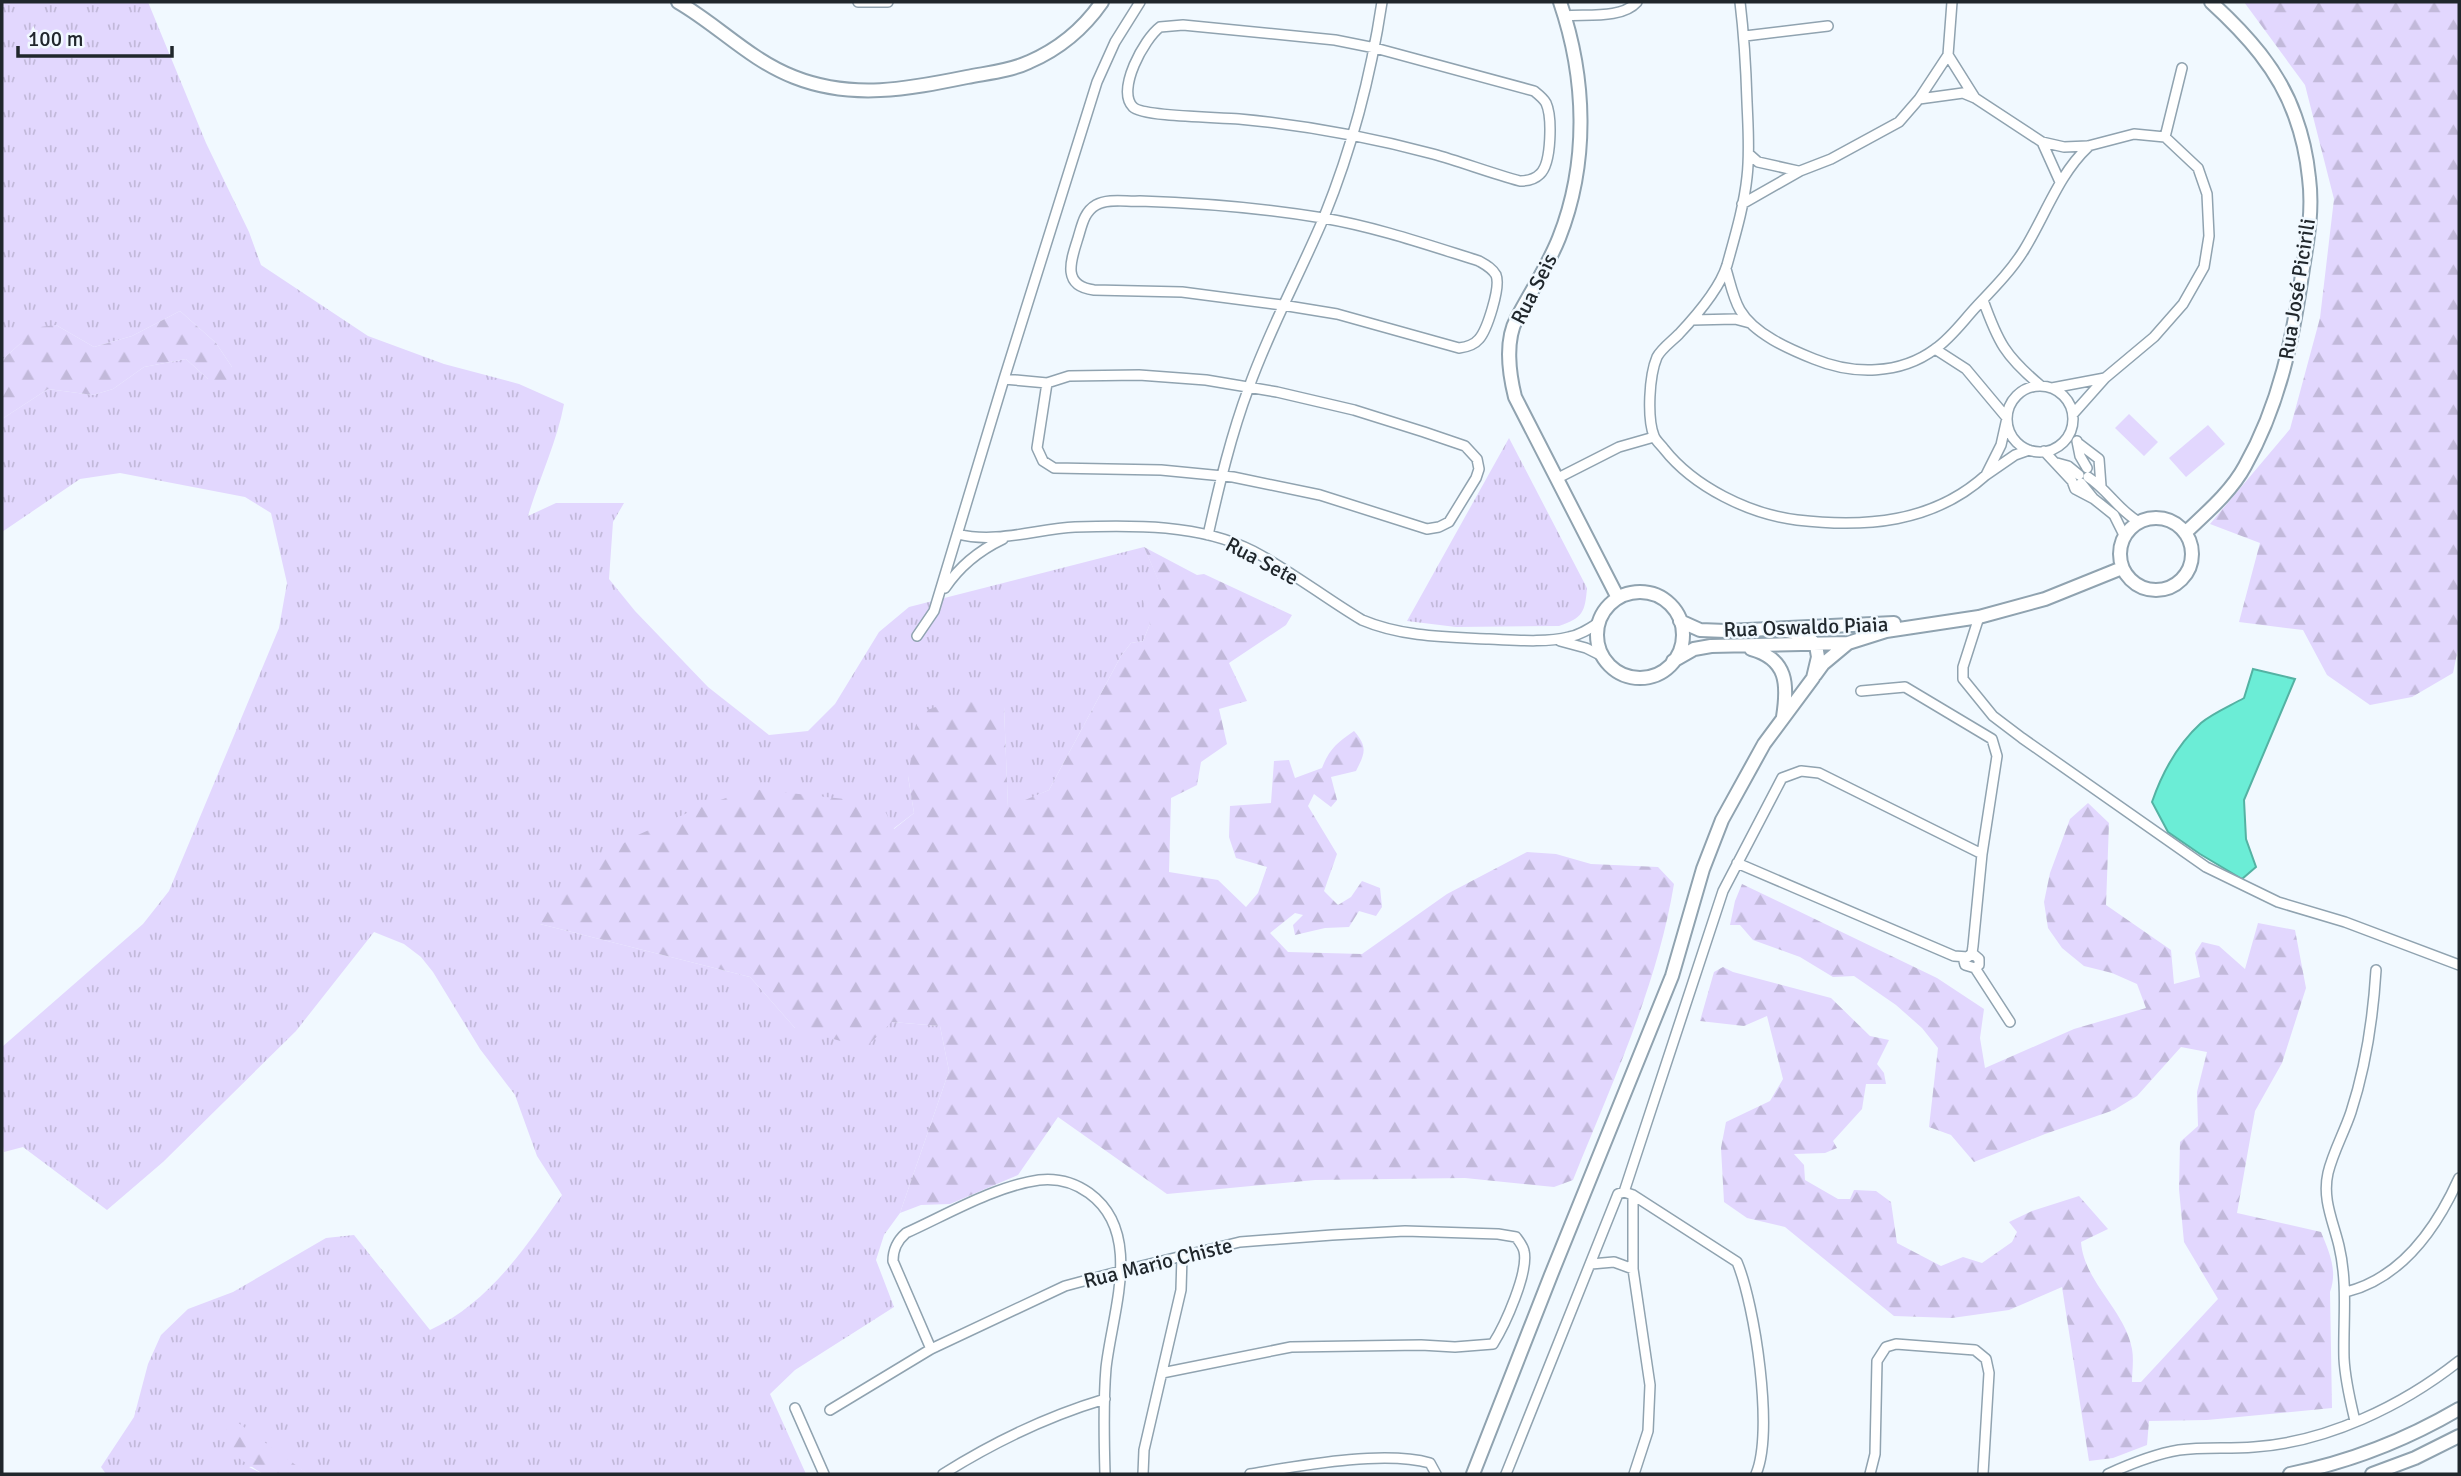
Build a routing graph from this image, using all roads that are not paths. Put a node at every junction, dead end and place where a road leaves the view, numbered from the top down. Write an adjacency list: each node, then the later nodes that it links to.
1 (862, 2): 2 (street)
2 (888, 2)
3 (1102, 2): 11 (street)
4 (1140, 2): 36 (street)
5 (1382, 2): 15 (street)
6 (1560, 2): 12 (street, Rua Seis)
7 (1637, 2): 12 (street)
8 (1740, 2): 14 (street)
9 (1952, 2): 16 (street)
10 (2211, 2): 56 (street, Rua José Picirili)
11 (684, 4)
12 (1564, 16): 52 (street, Rua Seis)
13 (1828, 26): 14 (street)
14 (1745, 36): 24 (street)
15 (1375, 48): 20 (street); 20 (street); 20 (street)
16 (1948, 55): 18 (street); 19 (street)
17 (2182, 68): 21 (street)
18 (1975, 98): 19 (street); 22 (street)
19 (1919, 99): 25 (street)
20 (1352, 135): 28 (street)
21 (2165, 136): 23 (street); 35 (street)
22 (2042, 142): 23 (street); 26 (street)
23 (2088, 146): 26 (street)
24 (1749, 154): 25 (street); 27 (street)
25 (1800, 171): 27 (street)
26 (2060, 182): 30 (street)
27 (1742, 204): 29 (street)
28 (1323, 218): 31 (street); 31 (street); 31 (street)
29 (1726, 269): 32 (street); 33 (street)
30 (1983, 300): 34 (street); 38 (street)
31 (1282, 305): 39 (street)
32 (1692, 320): 33 (street); 44 (street)
33 (1752, 324): 34 (street)
34 (1936, 349): 42 (street)
35 (2105, 377): 40 (street); 41 (street)
36 (1004, 379): 37 (street); 57 (street)
37 (1047, 383): 39 (street); 50 (street)
38 (2041, 386): 40 (street); 42 (street)
39 (1248, 388): 50 (street); 50 (street)
40 (2052, 388): 41 (street)
41 (2073, 414): 43 (street)
42 (2007, 418): 46 (street); 49 (street)
43 (2070, 433): 45 (street); 47 (street)
44 (1654, 437): 49 (street); 52 (street)
45 (2078, 443): 51 (street); 53 (street)
46 (2029, 450): 47 (street); 49 (street)
47 (2043, 451): 48 (street)
48 (2057, 463): 51 (street); 54 (street)
49 (1986, 475)
50 (1222, 476): 59 (street)
51 (2084, 476): 53 (street); 54 (street)
52 (1558, 478): 63 (street, Rua Seis)
53 (2101, 486): 55 (street)
54 (2094, 499): 60 (street)
55 (2139, 522): 56 (street); 60 (street)
56 (2185, 533): 61 (street)
57 (958, 534): 58 (street, Rua Sete); 62 (street)
58 (1011, 534): 59 (street, Rua Sete); 62 (street)
59 (1208, 535): 70 (street, Rua Sete)
60 (2124, 536): 61 (street)
61 (2122, 568): 64 (street, Rua Oswaldo Piaia)
62 (940, 595): 69 (street)
63 (1618, 598): 65 (street); 66 (street)
64 (1979, 617): 67 (street, Rua Oswaldo Piaia); 82 (street)
65 (1680, 621): 68 (street, Rua Oswaldo Piaia); 75 (street)
66 (1598, 623): 70 (street, Rua Sete); 74 (street)
67 (1934, 623): 68 (street, Rua Oswaldo Piaia); 71 (street, Rua Oswaldo Piaia)
68 (1774, 629): 72 (street)
69 (917, 636)
70 (1555, 640): 74 (street, Rua Sete)
71 (1848, 643): 72 (street, Rua Oswaldo Piaia); 76 (street)
72 (1816, 645): 73 (street, Rua Oswaldo Piaia); 76 (street)
73 (1737, 646): 75 (street, Rua Oswaldo Piaia); 78 (street)
74 (1602, 656): 75 (street)
75 (1674, 661)
76 (1813, 678): 78 (street)
77 (1861, 691): 79 (street)
78 (1782, 721): 107 (street)
79 (1982, 854): 80 (street); 81 (street)
80 (1737, 863): 81 (street); 86 (street)
81 (1968, 955): 84 (street)
82 (2459, 965)
83 (2375, 970): 91 (street)
84 (2010, 1023)
85 (2459, 1178): 91 (street)
86 (1628, 1193): 88 (street); 89 (street); 110 (street)
87 (1182, 1256): 90 (street, Rua Mario Chiste); 94 (street); 94 (street, Rua Mario Chiste)
88 (1591, 1264): 89 (street); 108 (street)
89 (1633, 1269): 109 (street)
90 (1121, 1271): 92 (street, Rua Mario Chiste); 92 (street); 95 (street)
91 (2346, 1292): 99 (street)
92 (931, 1349): 98 (street, Rua Mario Chiste)
93 (2459, 1361): 99 (street)
94 (1162, 1373): 104 (street)
95 (1105, 1399): 102 (street); 103 (street)
96 (795, 1408): 101 (street)
97 (2459, 1409): 114 (street)
98 (830, 1410)
99 (2355, 1421): 113 (street)
100 (2459, 1436): 115 (street)
101 (824, 1474)
102 (943, 1474)
103 (1105, 1474)
104 (1143, 1474)
105 (1250, 1474): 106 (street)
106 (1436, 1474)
107 (1474, 1474)
108 (1506, 1474)
109 (1634, 1474)
110 (1756, 1474)
111 (1870, 1474): 112 (street)
112 (1983, 1474)
113 (2108, 1474)
114 (2290, 1474)
115 (2372, 1474)

